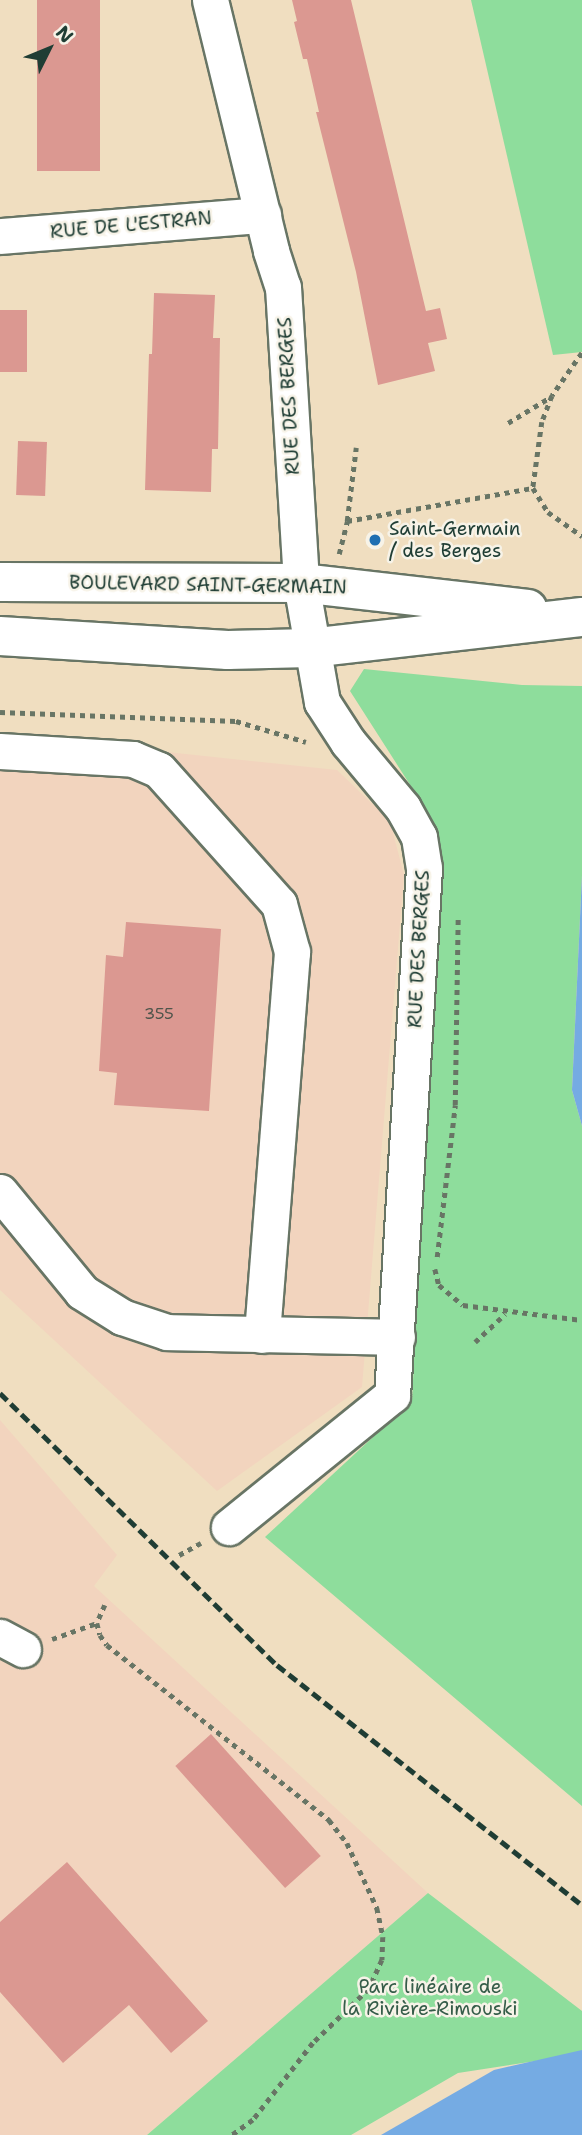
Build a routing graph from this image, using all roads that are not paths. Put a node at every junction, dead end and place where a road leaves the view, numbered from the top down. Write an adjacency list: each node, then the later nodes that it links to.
1 (210, 0): 2 (street, RUE DES BERGES)
2 (263, 215): 3 (street, RUE DE L'ESTRAN); 5 (street, RUE DES BERGES)
3 (0, 236)
4 (0, 582): 5 (main road, BOULEVARD SAINT-GERMAIN)
5 (301, 583): 6 (main road, BOULEVARD SAINT-GERMAIN); 8 (street, RUE DES BERGES)
6 (582, 617): 8 (main road, BOULEVARD SAINT-GERMAIN)
7 (0, 636): 8 (main road, BOULEVARD SAINT-GERMAIN)
8 (310, 648): 12 (street, RUE DES BERGES)
9 (0, 751): 11 (street)
10 (0, 1192): 11 (street)
11 (262, 1335): 12 (street)
12 (397, 1337): 13 (street, RUE DES BERGES)
13 (229, 1527)

